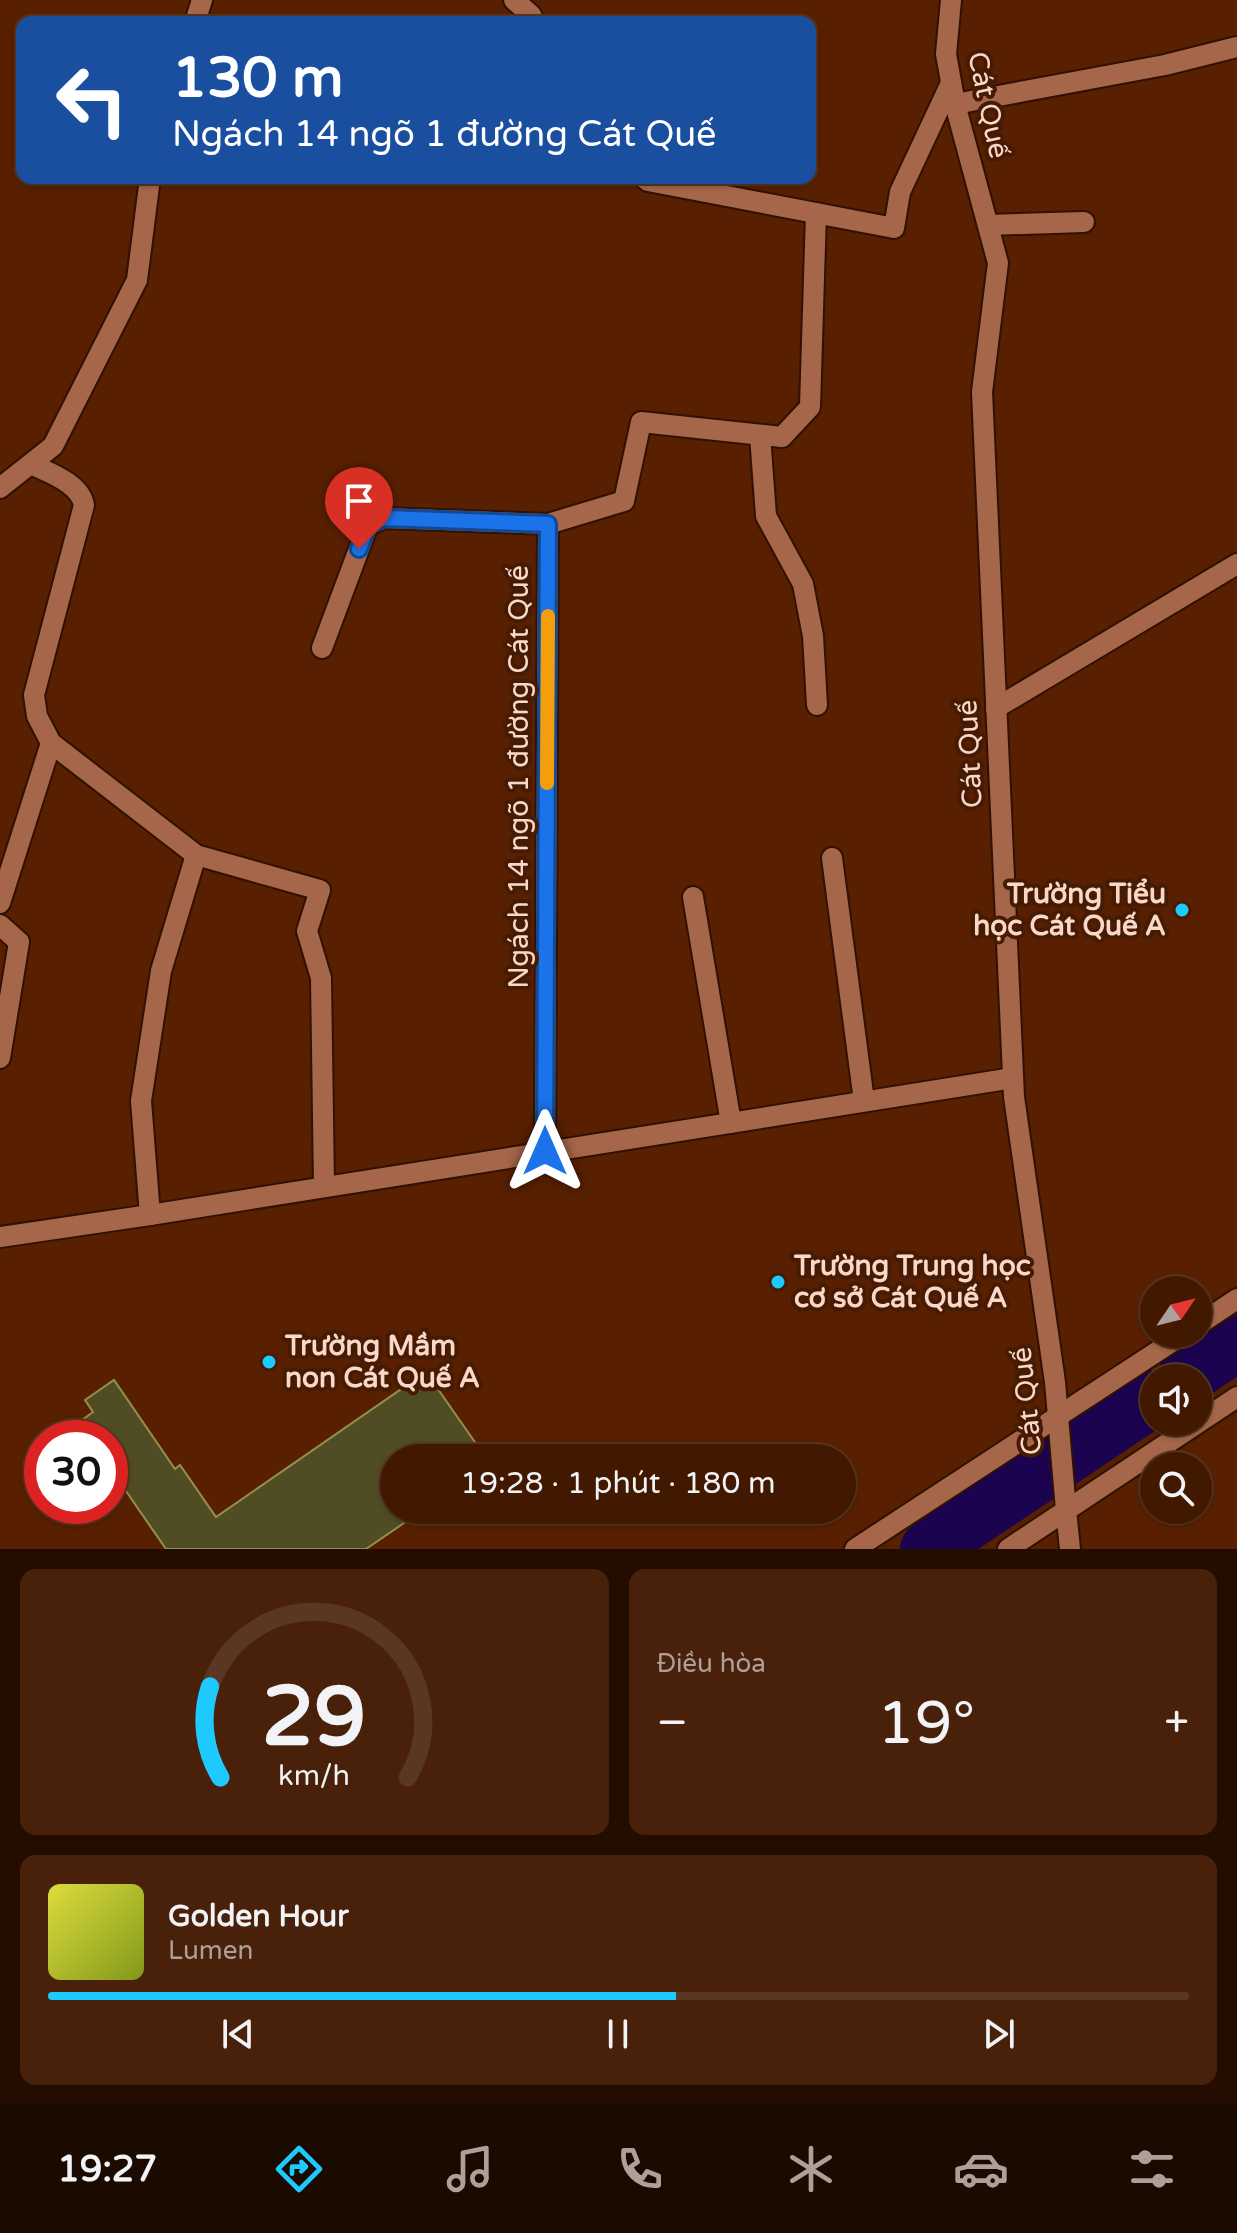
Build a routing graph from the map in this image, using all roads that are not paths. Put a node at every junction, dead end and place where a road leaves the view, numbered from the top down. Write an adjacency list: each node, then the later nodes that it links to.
1 (514, 0): 3 (street)
2 (951, 0): 5 (street, Cát Quế)
3 (531, 16)
4 (1237, 47): 6 (street)
5 (951, 83): 6 (street, Cát Quế); 9 (street)
6 (955, 104): 11 (street, Cát Quế)
7 (149, 184): 13 (street)
8 (664, 184): 9 (street)
9 (816, 213): 12 (street)
10 (1084, 222): 11 (street)
11 (988, 225): 19 (street, Cát Quế)
12 (760, 435): 15 (street); 18 (street)
13 (31, 464): 14 (street); 20 (street)
14 (0, 488)
15 (548, 524): 17 (street, Ngách 14 ngõ 1 đường Cát Quế); 30 (street, Ngách 14 ngõ 1 đường Cát Quế)
16 (1237, 564): 19 (street)
17 (322, 648)
18 (817, 705)
19 (996, 708): 27 (street, Cát Quế)
20 (51, 743): 21 (street); 24 (street)
21 (196, 855): 31 (street); 32 (street)
22 (832, 858): 28 (street)
23 (693, 897): 29 (street)
24 (0, 903)
25 (0, 925): 26 (street)
26 (0, 1058)
27 (1013, 1078): 28 (street); 38 (street, Cát Quế)
28 (864, 1101): 29 (street)
29 (731, 1123): 30 (street)
30 (545, 1151): 31 (street)
31 (324, 1186): 32 (street)
32 (150, 1215): 33 (street)
33 (0, 1237)
34 (1237, 1299): 35 (street)
35 (1212, 1316)
36 (1165, 1348): 38 (street)
37 (1237, 1397): 39 (street)
38 (1059, 1427): 39 (street, Cát Quế); 40 (street)
39 (1066, 1510): 41 (street); 42 (street, Cát Quế)
40 (855, 1549)
41 (1008, 1549)
42 (1070, 1549)

